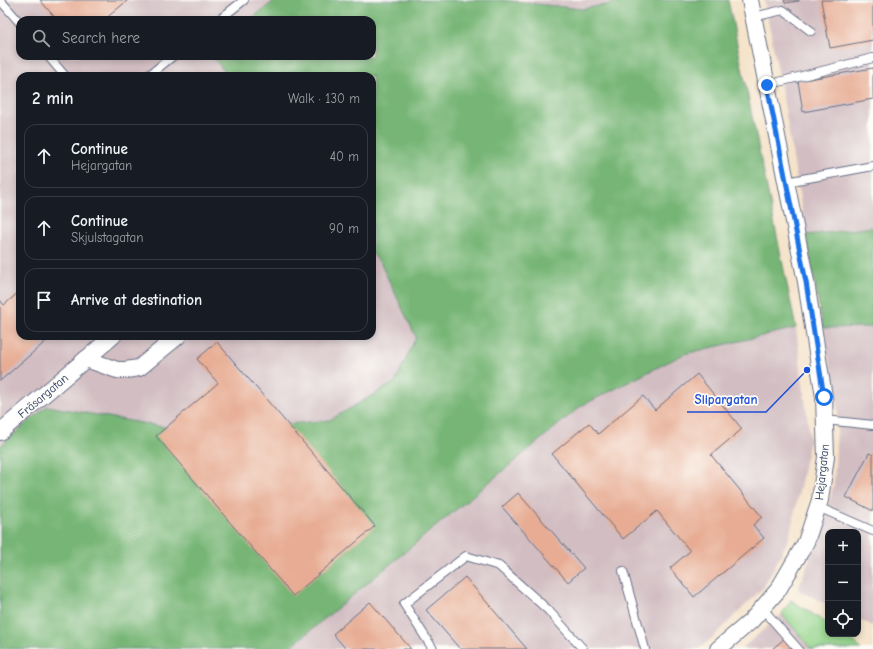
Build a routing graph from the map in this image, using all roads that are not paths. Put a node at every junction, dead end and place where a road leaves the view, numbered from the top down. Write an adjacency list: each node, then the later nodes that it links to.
1 (0, 0): 6 (lane)
2 (244, 0): 4 (lane)
3 (750, 0): 5 (street, Hejargatan)
4 (224, 16)
5 (753, 17): 7 (lane); 13 (street, Hejargatan)
6 (16, 18)
7 (811, 31)
8 (873, 58): 13 (lane)
9 (51, 60): 11 (lane)
10 (168, 60): 12 (lane)
11 (62, 72)
12 (153, 72)
13 (767, 85): 15 (street, Hejargatan)
14 (873, 166): 15 (lane)
15 (786, 182): 19 (street, Hejargatan)
16 (108, 340): 18 (street, Fräsargatan)
17 (173, 340): 18 (street)
18 (86, 360): 21 (street, Fräsargatan)
19 (825, 420): 20 (lane); 22 (street, Hejargatan)
20 (873, 424)
21 (0, 432)
22 (818, 507): 23 (lane); 25 (street, Hejargatan)
23 (873, 531)
24 (623, 571): 28 (lane)
25 (762, 608): 29 (street, Hejargatan); 30 (lane)
26 (433, 649): 27 (lane)
27 (583, 649)
28 (645, 649)
29 (718, 649)
30 (798, 649)

